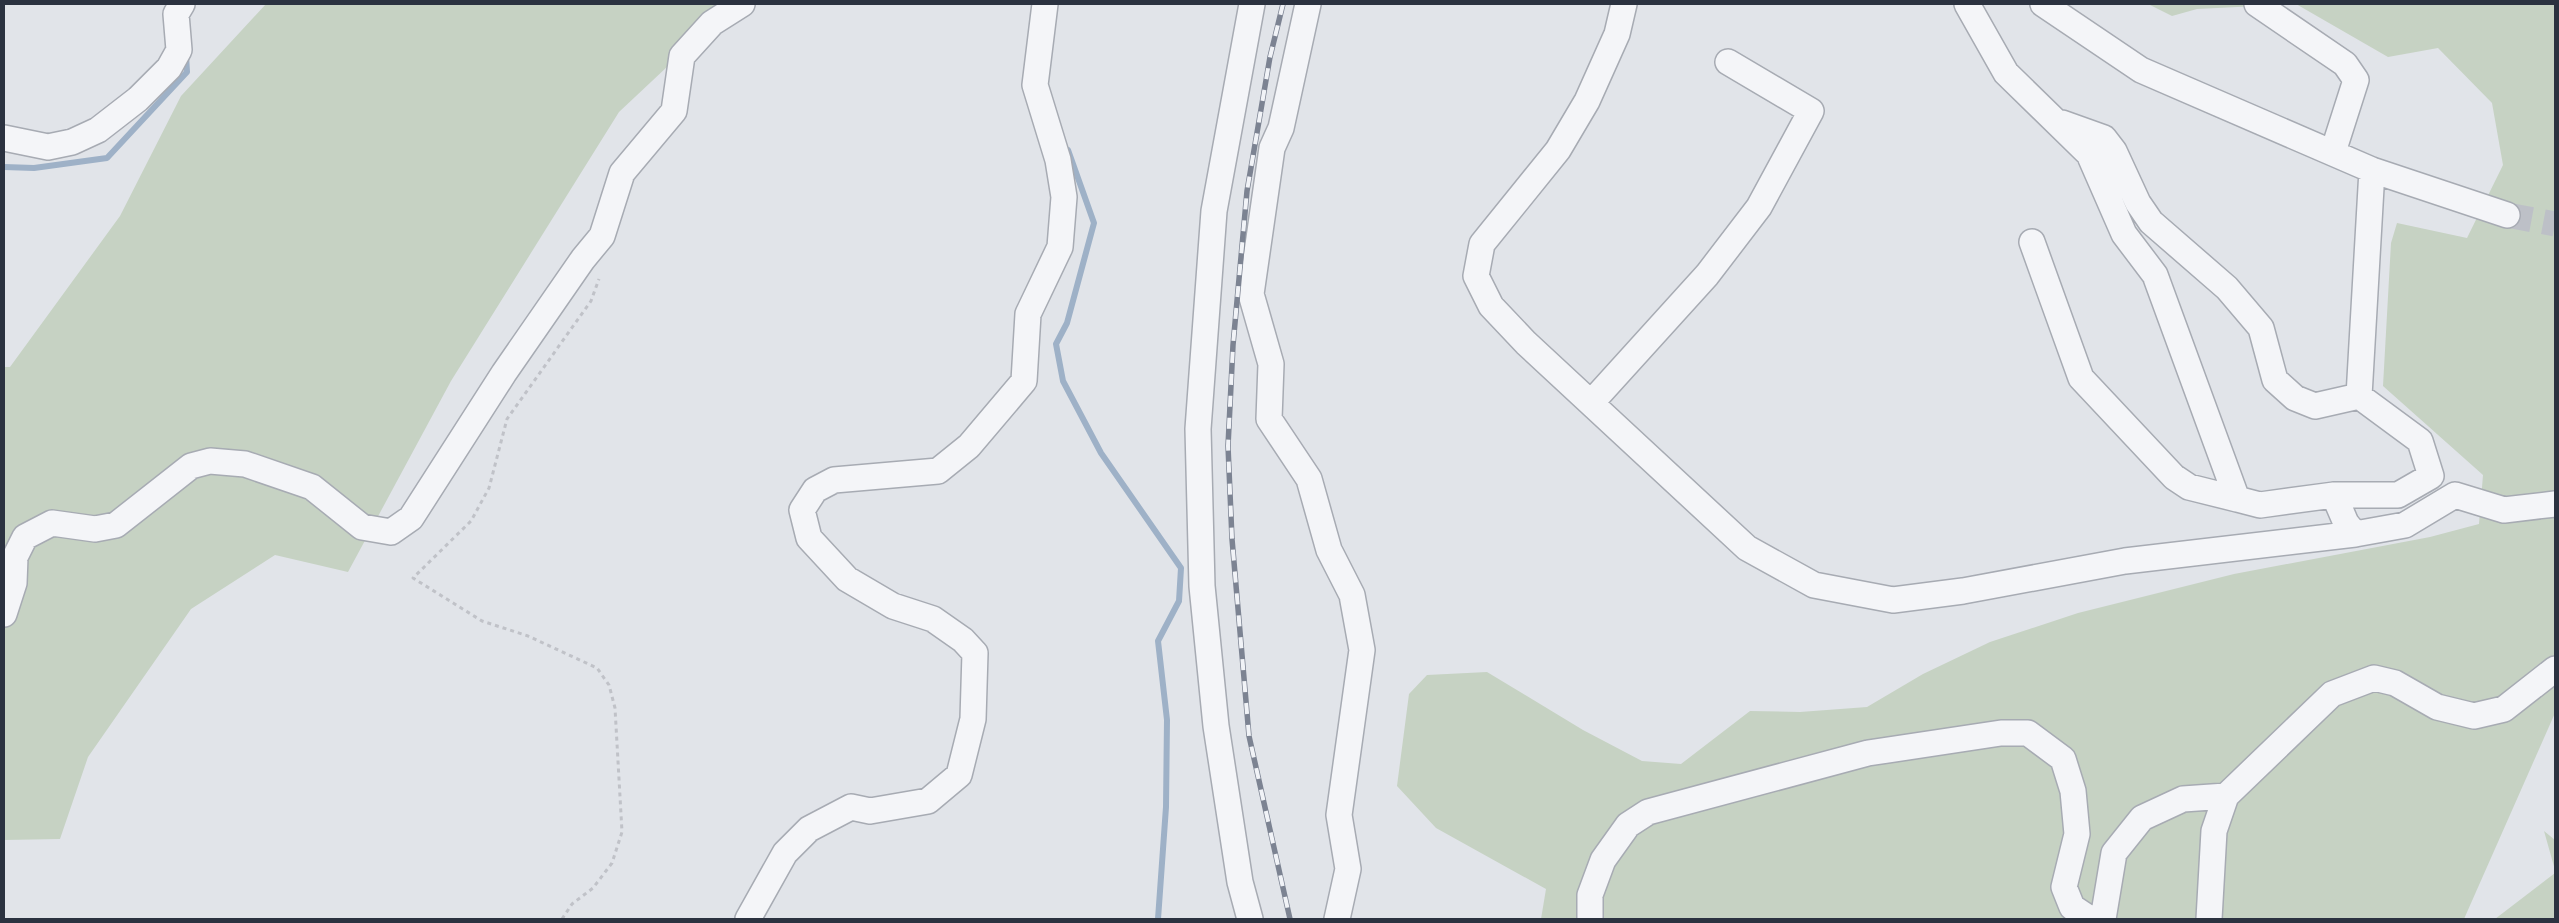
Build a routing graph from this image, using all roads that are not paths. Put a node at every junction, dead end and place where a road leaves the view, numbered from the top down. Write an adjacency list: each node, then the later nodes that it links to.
1 (182, 4): 12 (street)
2 (742, 4): 23 (street)
3 (1044, 4): 27 (street)
4 (1252, 4): 28 (street)
5 (1308, 4): 26 (street)
6 (1624, 4): 18 (street)
7 (1967, 4): 11 (street)
8 (2043, 4): 13 (street)
9 (2257, 4): 13 (street)
10 (1728, 62): 18 (street)
11 (2053, 120): 17 (street); 20 (street)
12 (4, 138)
13 (2332, 152): 14 (street)
14 (2372, 170): 15 (street); 17 (street)
15 (2507, 215)
16 (2032, 242): 20 (street)
17 (2359, 396): 19 (street)
18 (1591, 403): 22 (street)
19 (2334, 495): 20 (street); 22 (street)
20 (2237, 499)
21 (2555, 504): 22 (street)
22 (2355, 534)
23 (4, 614)
24 (2555, 669): 25 (street)
25 (2226, 796): 31 (street); 32 (street)
26 (1339, 918)
27 (748, 919)
28 (1250, 919)
29 (1590, 919): 30 (street)
30 (2090, 919)
31 (2103, 919)
32 (2209, 919)

